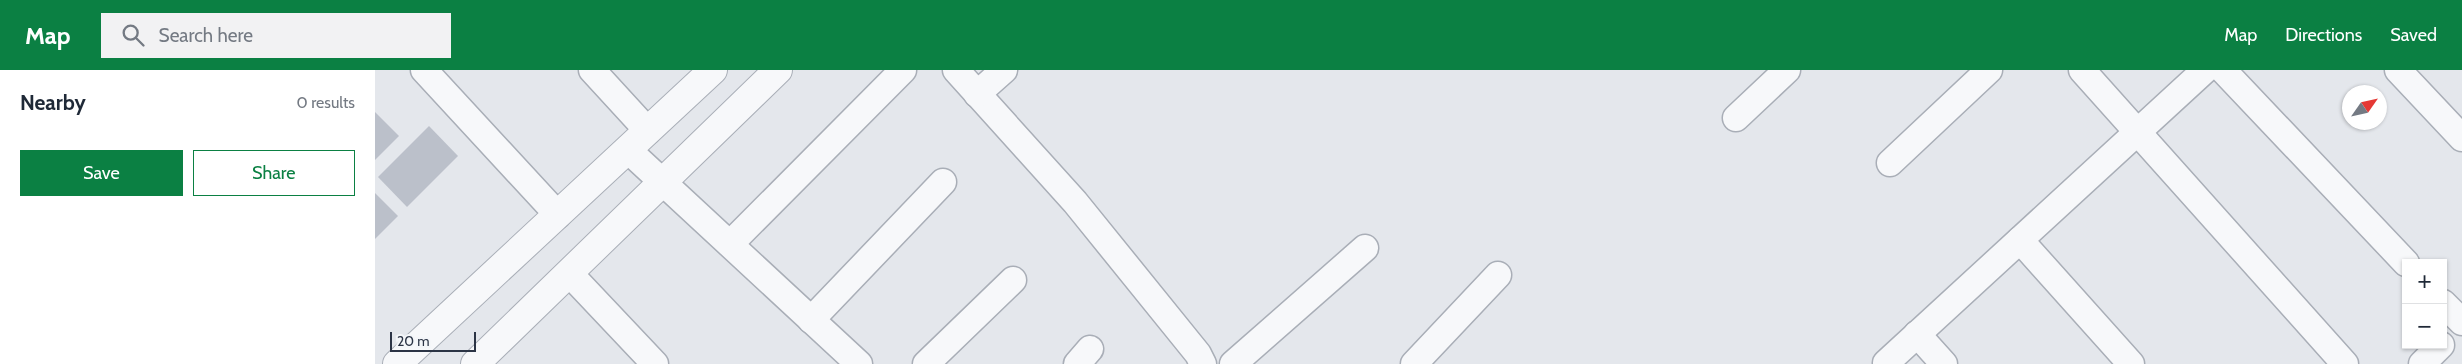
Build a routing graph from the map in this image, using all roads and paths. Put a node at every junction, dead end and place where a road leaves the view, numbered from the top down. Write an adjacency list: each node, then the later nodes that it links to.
1 (424, 70): 23 (street)
2 (592, 70): 16 (street)
3 (778, 70): 22 (street)
4 (903, 70): 25 (street)
5 (956, 70): 14 (street)
6 (1004, 70): 14 (street)
7 (1787, 70): 15 (street)
8 (1989, 70): 20 (street)
9 (2082, 70): 17 (street)
10 (2205, 70): 17 (street)
11 (2223, 70): 27 (street)
12 (2398, 70): 18 (street)
13 (706, 72): 16 (street)
14 (977, 94): 43 (street)
15 (1736, 118)
16 (648, 131): 19 (street)
17 (2137, 132): 24 (street); 48 (street)
18 (2462, 138)
19 (627, 150): 22 (street); 23 (street)
20 (1891, 162)
21 (943, 182): 32 (street)
22 (663, 183): 25 (street); 28 (street)
23 (558, 215): 38 (street)
24 (2020, 240): 34 (street); 47 (street)
25 (730, 244): 32 (street)
26 (1365, 248): 44 (street)
27 (2402, 259)
28 (569, 273): 39 (street); 40 (street)
29 (1498, 275): 45 (street)
30 (1013, 280): 42 (street)
31 (2444, 304): 33 (street)
32 (811, 320): 41 (street)
33 (2462, 324): 35 (street)
34 (1917, 334): 37 (street); 46 (street)
35 (2447, 339)
36 (2437, 349): 49 (street)
37 (1886, 362)
38 (397, 364)
39 (475, 364)
40 (655, 364)
41 (859, 364)
42 (926, 364)
43 (1203, 364)
44 (1233, 364)
45 (1414, 364)
46 (1945, 364)
47 (2131, 364)
48 (2345, 364)
49 (2422, 364)

